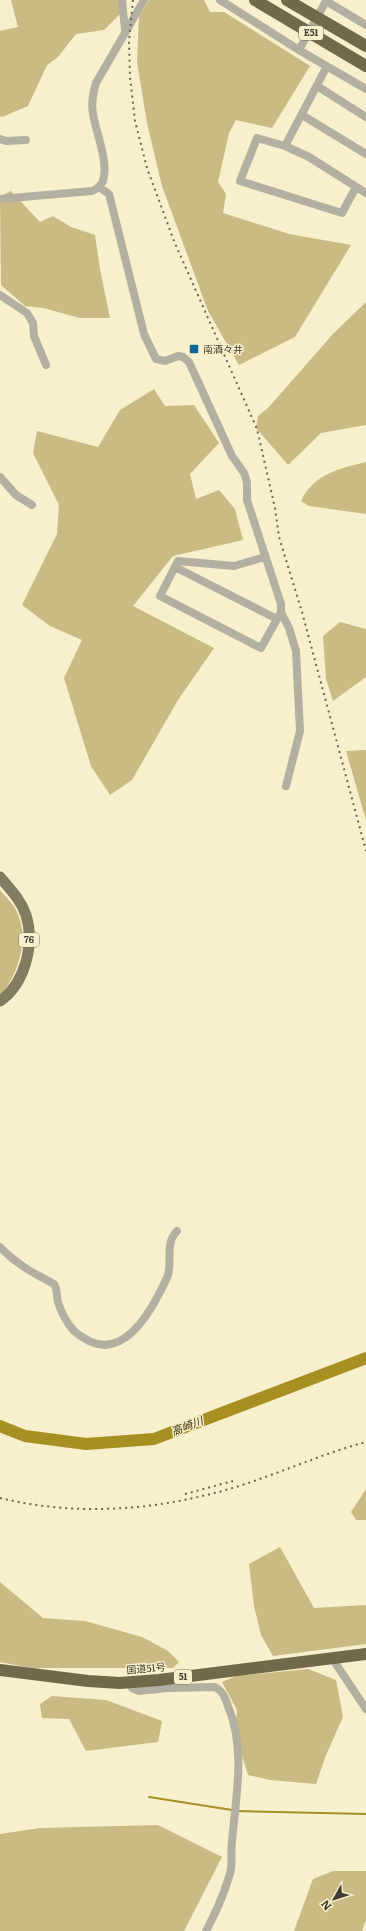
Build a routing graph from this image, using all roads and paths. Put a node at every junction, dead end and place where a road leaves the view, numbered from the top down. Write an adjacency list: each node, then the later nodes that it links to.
1 (122, 0): 7 (street)
2 (144, 0): 7 (street)
3 (220, 0): 9 (street)
4 (255, 0): 11 (highway, E51)
5 (287, 0): 8 (highway, E51)
6 (366, 25): 9 (street)
7 (125, 30): 20 (street)
8 (366, 46)
9 (299, 50): 10 (street)
10 (327, 66): 12 (street); 13 (street)
11 (366, 66)
12 (317, 86): 14 (street); 15 (street)
13 (366, 89)
14 (302, 115): 18 (street); 19 (street)
15 (366, 117)
16 (0, 138): 17 (street)
17 (26, 140)
18 (285, 146): 21 (street); 21 (street)
19 (366, 154)
20 (99, 187): 23 (street); 28 (street)
21 (356, 187): 22 (street)
22 (366, 193)
23 (0, 199)
24 (0, 296): 25 (street)
25 (46, 365)
26 (0, 477): 27 (street)
27 (32, 505)
28 (265, 557): 29 (street); 30 (street)
29 (175, 567): 30 (street); 30 (street)
30 (279, 615): 31 (street)
31 (286, 786)
32 (0, 877): 33 (main road, 76)
33 (0, 1001)
34 (177, 1231): 35 (street)
35 (0, 1247)
36 (366, 1654): 37 (highway, 国道51号 / 51)
37 (332, 1658): 39 (highway, 国道51号 / 51); 40 (street)
38 (0, 1670): 39 (highway, 国道51号 / 51)
39 (130, 1682): 41 (street)
40 (366, 1709)
41 (206, 1931)

